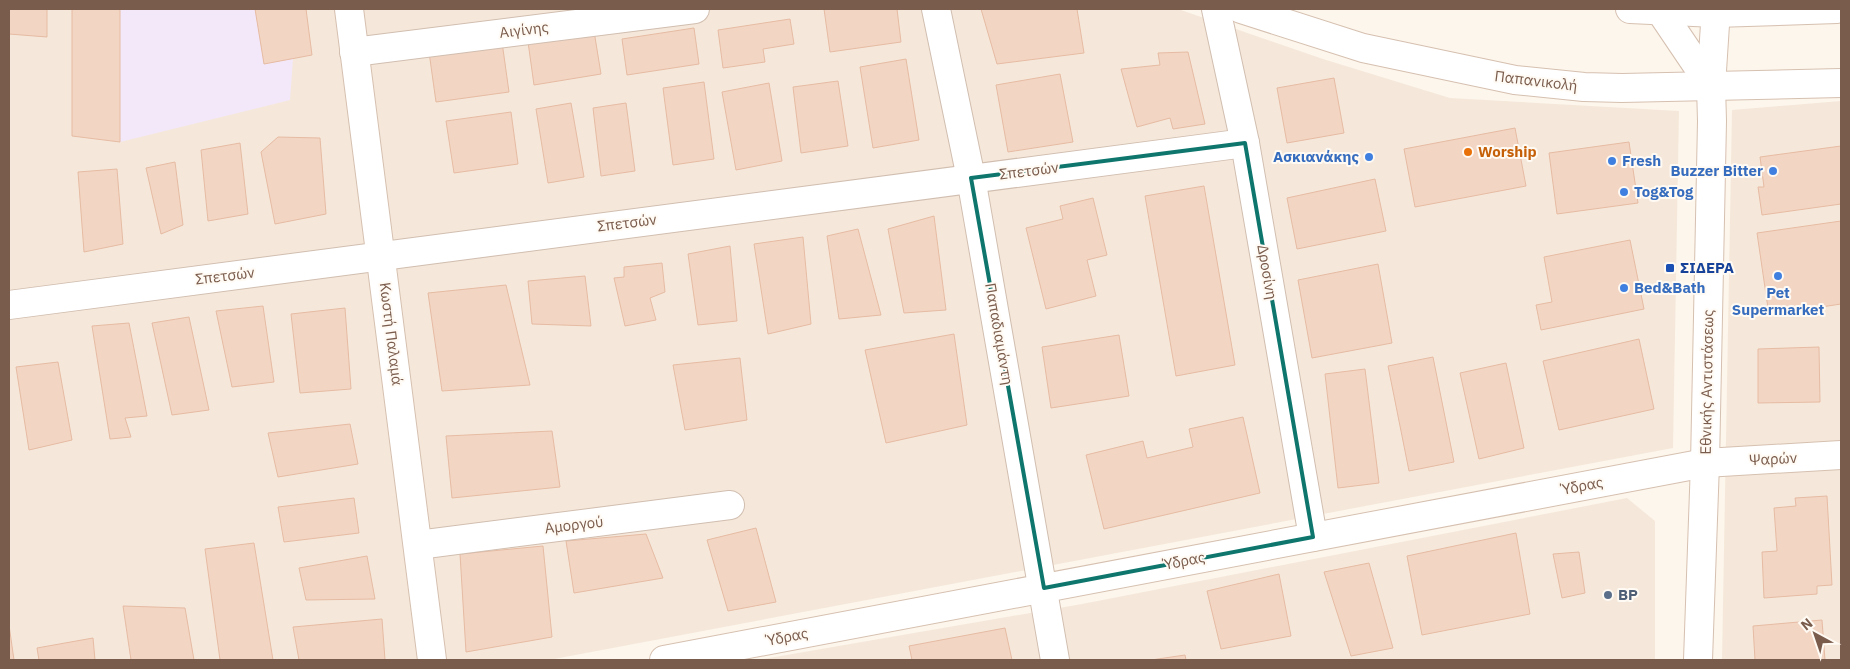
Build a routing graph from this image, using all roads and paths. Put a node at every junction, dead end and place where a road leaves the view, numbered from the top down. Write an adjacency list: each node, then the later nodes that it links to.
1 (349, 9): 10 (street, Κωστή Παλαμά)
2 (695, 9): 10 (street, Αιγίνης)
3 (936, 9): 14 (street, Παπαδιαμάντη)
4 (1216, 9): 13 (street, Δροσίνη)
5 (1240, 9): 12 (street, Παπανικολή)
6 (1630, 9): 8 (street)
7 (1837, 9): 9 (street)
8 (1660, 10): 9 (street); 12 (street)
9 (1716, 11): 12 (street, Εθνικής Αντιστάσεως)
10 (354, 52): 15 (street, Κωστή Παλαμά)
11 (1841, 83): 12 (street, Παπανικολή)
12 (1711, 86): 18 (street, Εθνικής Αντιστάσεως)
13 (1245, 142): 14 (street, Σπετσών); 20 (street, Δροσίνη)
14 (971, 178): 15 (street, Σπετσών); 22 (street, Παπαδιαμάντη)
15 (380, 256): 16 (street, Σπετσών); 21 (street, Κωστή Παλαμά)
16 (9, 305)
17 (1841, 455): 18 (street, Ψαρών)
18 (1705, 463): 20 (street, Ύδρας); 26 (street, Εθνικής Αντιστάσεως)
19 (730, 505): 21 (street, Αμοργού)
20 (1313, 537): 22 (street, Ύδρας)
21 (418, 544): 23 (street, Κωστή Παλαμά)
22 (1044, 588): 24 (street, Ύδρας); 25 (street, Παπαδιαμάντη)
23 (432, 660)
24 (664, 660)
25 (1055, 660)
26 (1698, 660)

